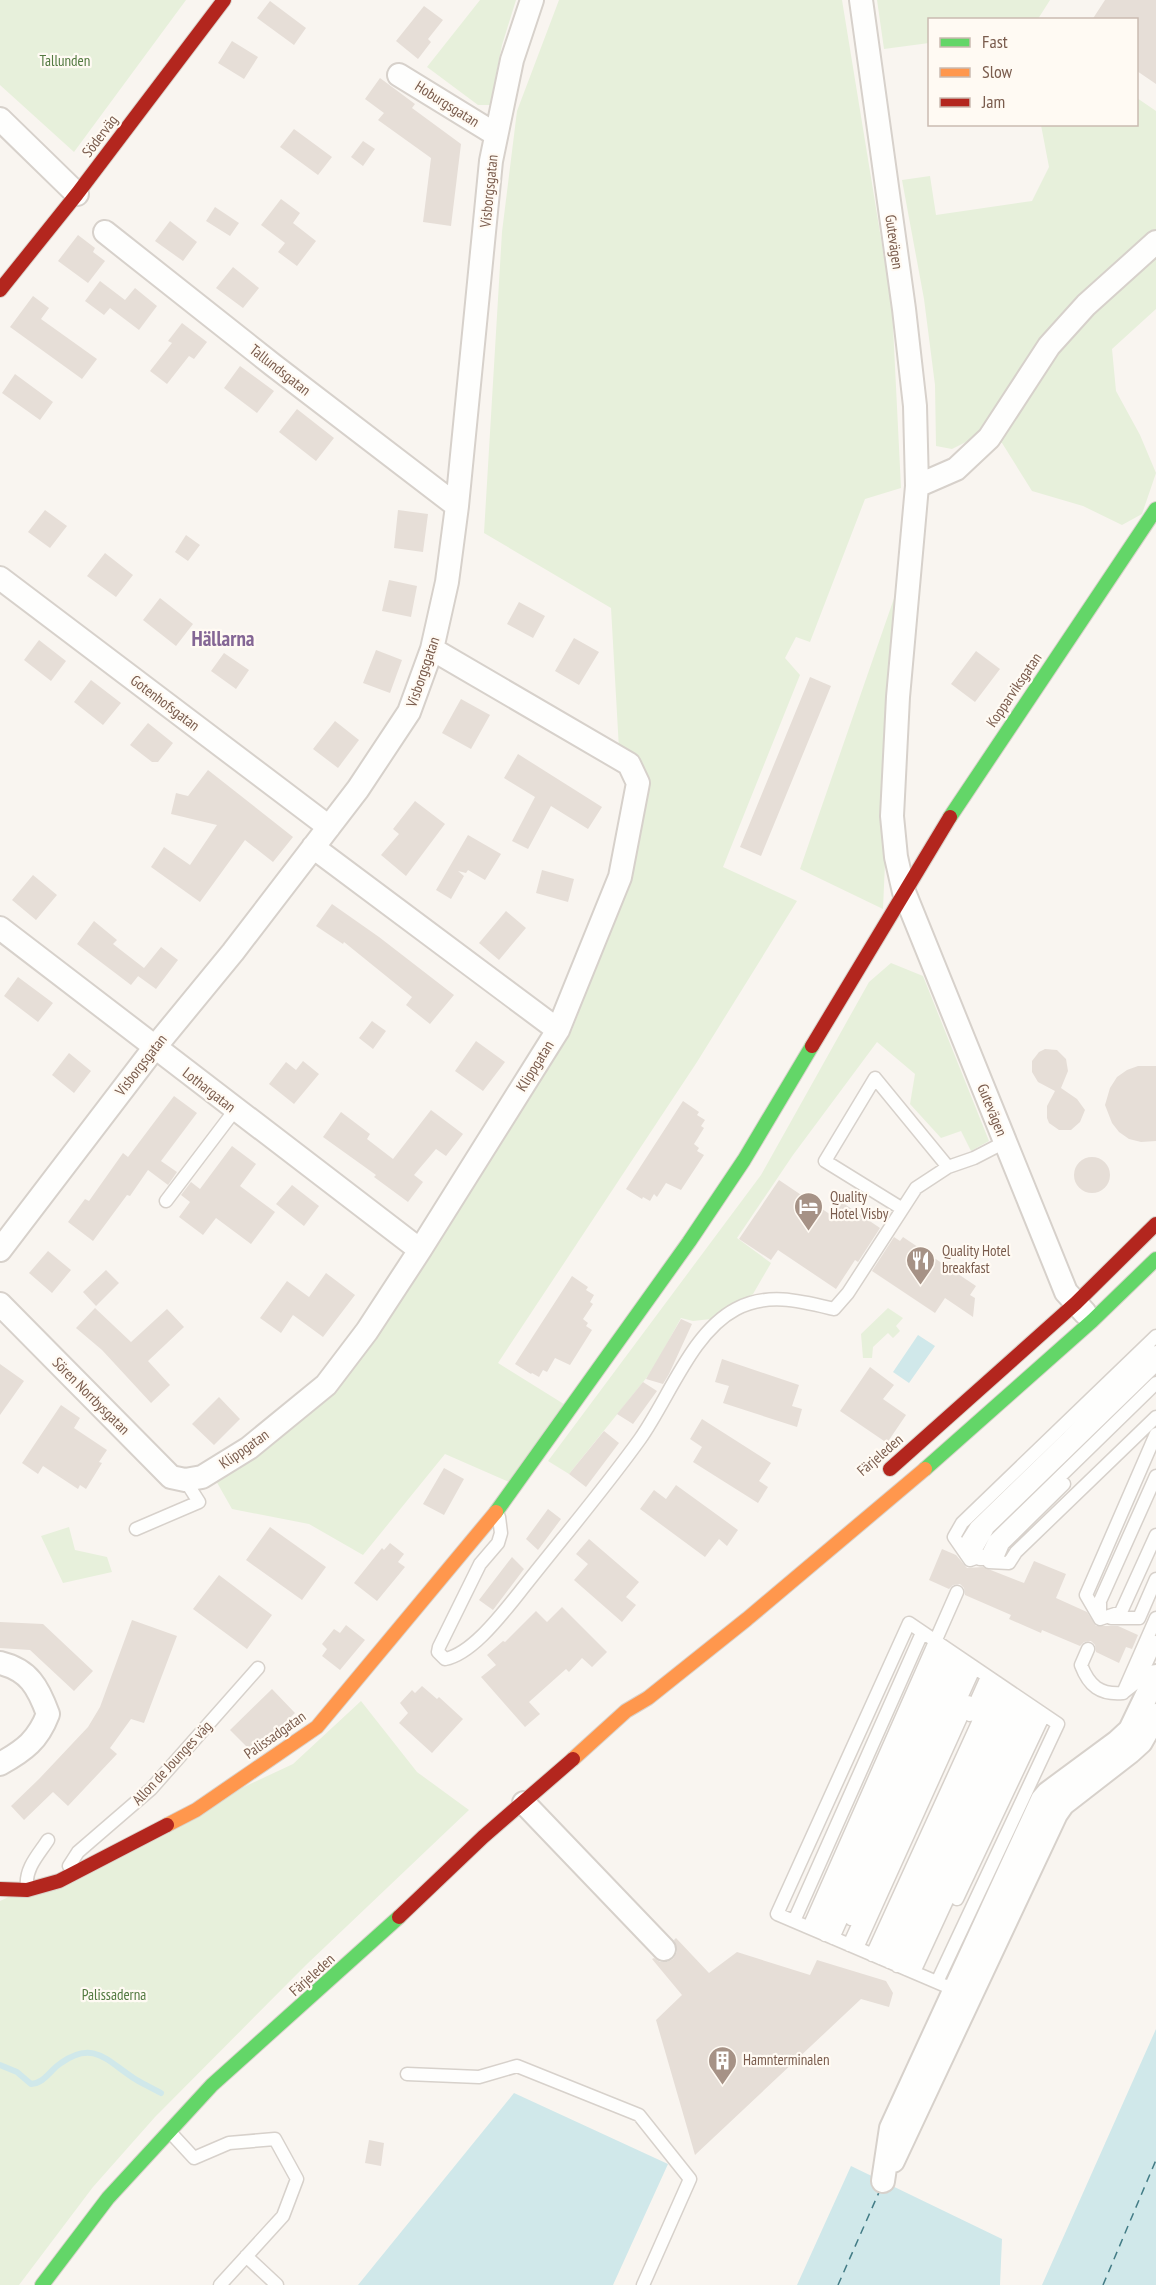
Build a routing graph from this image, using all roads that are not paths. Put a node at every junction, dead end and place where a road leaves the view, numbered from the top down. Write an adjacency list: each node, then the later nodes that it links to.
1 (224, 0): 7 (street, Söderväg)
2 (532, 0): 6 (street, Visborgsgatan)
3 (861, 0): 11 (street, Gutevägen)
4 (399, 75): 6 (street, Hoburgsgatan)
5 (0, 119): 7 (street)
6 (495, 134): 12 (street, Visborgsgatan)
7 (77, 194): 10 (street, Söderväg)
8 (105, 232): 12 (street, Tallundsgatan)
9 (1156, 242): 11 (street)
10 (0, 290)
11 (917, 486): 18 (street, Gutevägen)
12 (457, 506): 15 (street, Visborgsgatan)
13 (1156, 509): 18 (street, Kopparviksgatan)
14 (0, 578): 16 (street, Gotenhofsgatan)
15 (432, 649): 16 (street, Visborgsgatan); 20 (street, Klippgatan)
16 (329, 827): 17 (street, Visborgsgatan)
17 (313, 847): 20 (street); 21 (street, Visborgsgatan)
18 (904, 892): 23 (street, Gutevägen); 45 (street, Kopparviksgatan)
19 (0, 928): 21 (street, Lothargatan)
20 (558, 1030): 29 (street, Klippgatan)
21 (154, 1047): 22 (street, Lothargatan); 28 (street, Visborgsgatan)
22 (235, 1110): 25 (lane); 29 (street, Lothargatan)
23 (1005, 1142): 24 (lane); 31 (street, Gutevägen)
24 (948, 1167): 26 (lane); 26 (lane)
25 (166, 1202)
26 (901, 1208): 45 (lane)
27 (1156, 1224): 31 (street, Färjeleden)
28 (0, 1250)
29 (420, 1250): 42 (street, Klippgatan)
30 (1156, 1259): 33 (street, Färjeleden)
31 (1076, 1303): 33 (street, Gutevägen); 43 (street, Färjeleden)
32 (0, 1304): 42 (street, Sören Norrbysgatan)
33 (1092, 1321): 62 (street, Färjeleden)
34 (1156, 1336): 49 (lane)
35 (1156, 1352): 49 (lane)
36 (1156, 1365): 49 (lane)
37 (1156, 1383): 49 (lane)
38 (1156, 1393): 49 (lane)
39 (1156, 1417): 49 (lane)
40 (1156, 1434): 53 (lane)
41 (1156, 1476): 53 (lane)
42 (185, 1480): 46 (lane)
43 (878, 1480)
44 (1156, 1495): 53 (lane)
45 (498, 1509): 67 (street, Palissadgatan)
46 (136, 1529)
47 (1156, 1535): 53 (lane)
48 (1156, 1556): 53 (lane)
49 (970, 1560)
50 (1156, 1579): 53 (lane)
51 (957, 1592): 58 (lane)
52 (1156, 1618): 61 (lane)
53 (1100, 1619)
54 (1156, 1642): 61 (lane)
55 (1088, 1649): 61 (lane)
56 (0, 1663): 64 (street)
57 (258, 1668): 67 (lane, Allon de Jounges väg)
58 (985, 1676): 71 (lane); 71 (lane); 71 (lane); 71 (lane); 71 (lane); 71 (lane); 71 (lane); 71 (lane); 71 (lane)
59 (1156, 1676): 71 (street)
60 (646, 1683): 62 (street, Färjeleden)
61 (1123, 1693)
62 (626, 1711): 65 (street, Färjeleden)
63 (1156, 1715): 71 (street)
64 (0, 1764)
65 (524, 1803): 70 (street); 73 (street, Färjeleden)
66 (48, 1840): 69 (lane)
67 (59, 1881): 69 (street, Palissadgatan)
68 (0, 1889): 69 (street, Palissadgatan)
69 (27, 1890)
70 (664, 1948)
71 (865, 1952)
72 (407, 2074): 78 (lane)
73 (169, 2132): 74 (lane); 75 (street, Färjeleden)
74 (246, 2256): 76 (lane); 77 (lane)
75 (42, 2285)
76 (220, 2285)
77 (278, 2285)
78 (644, 2285)

